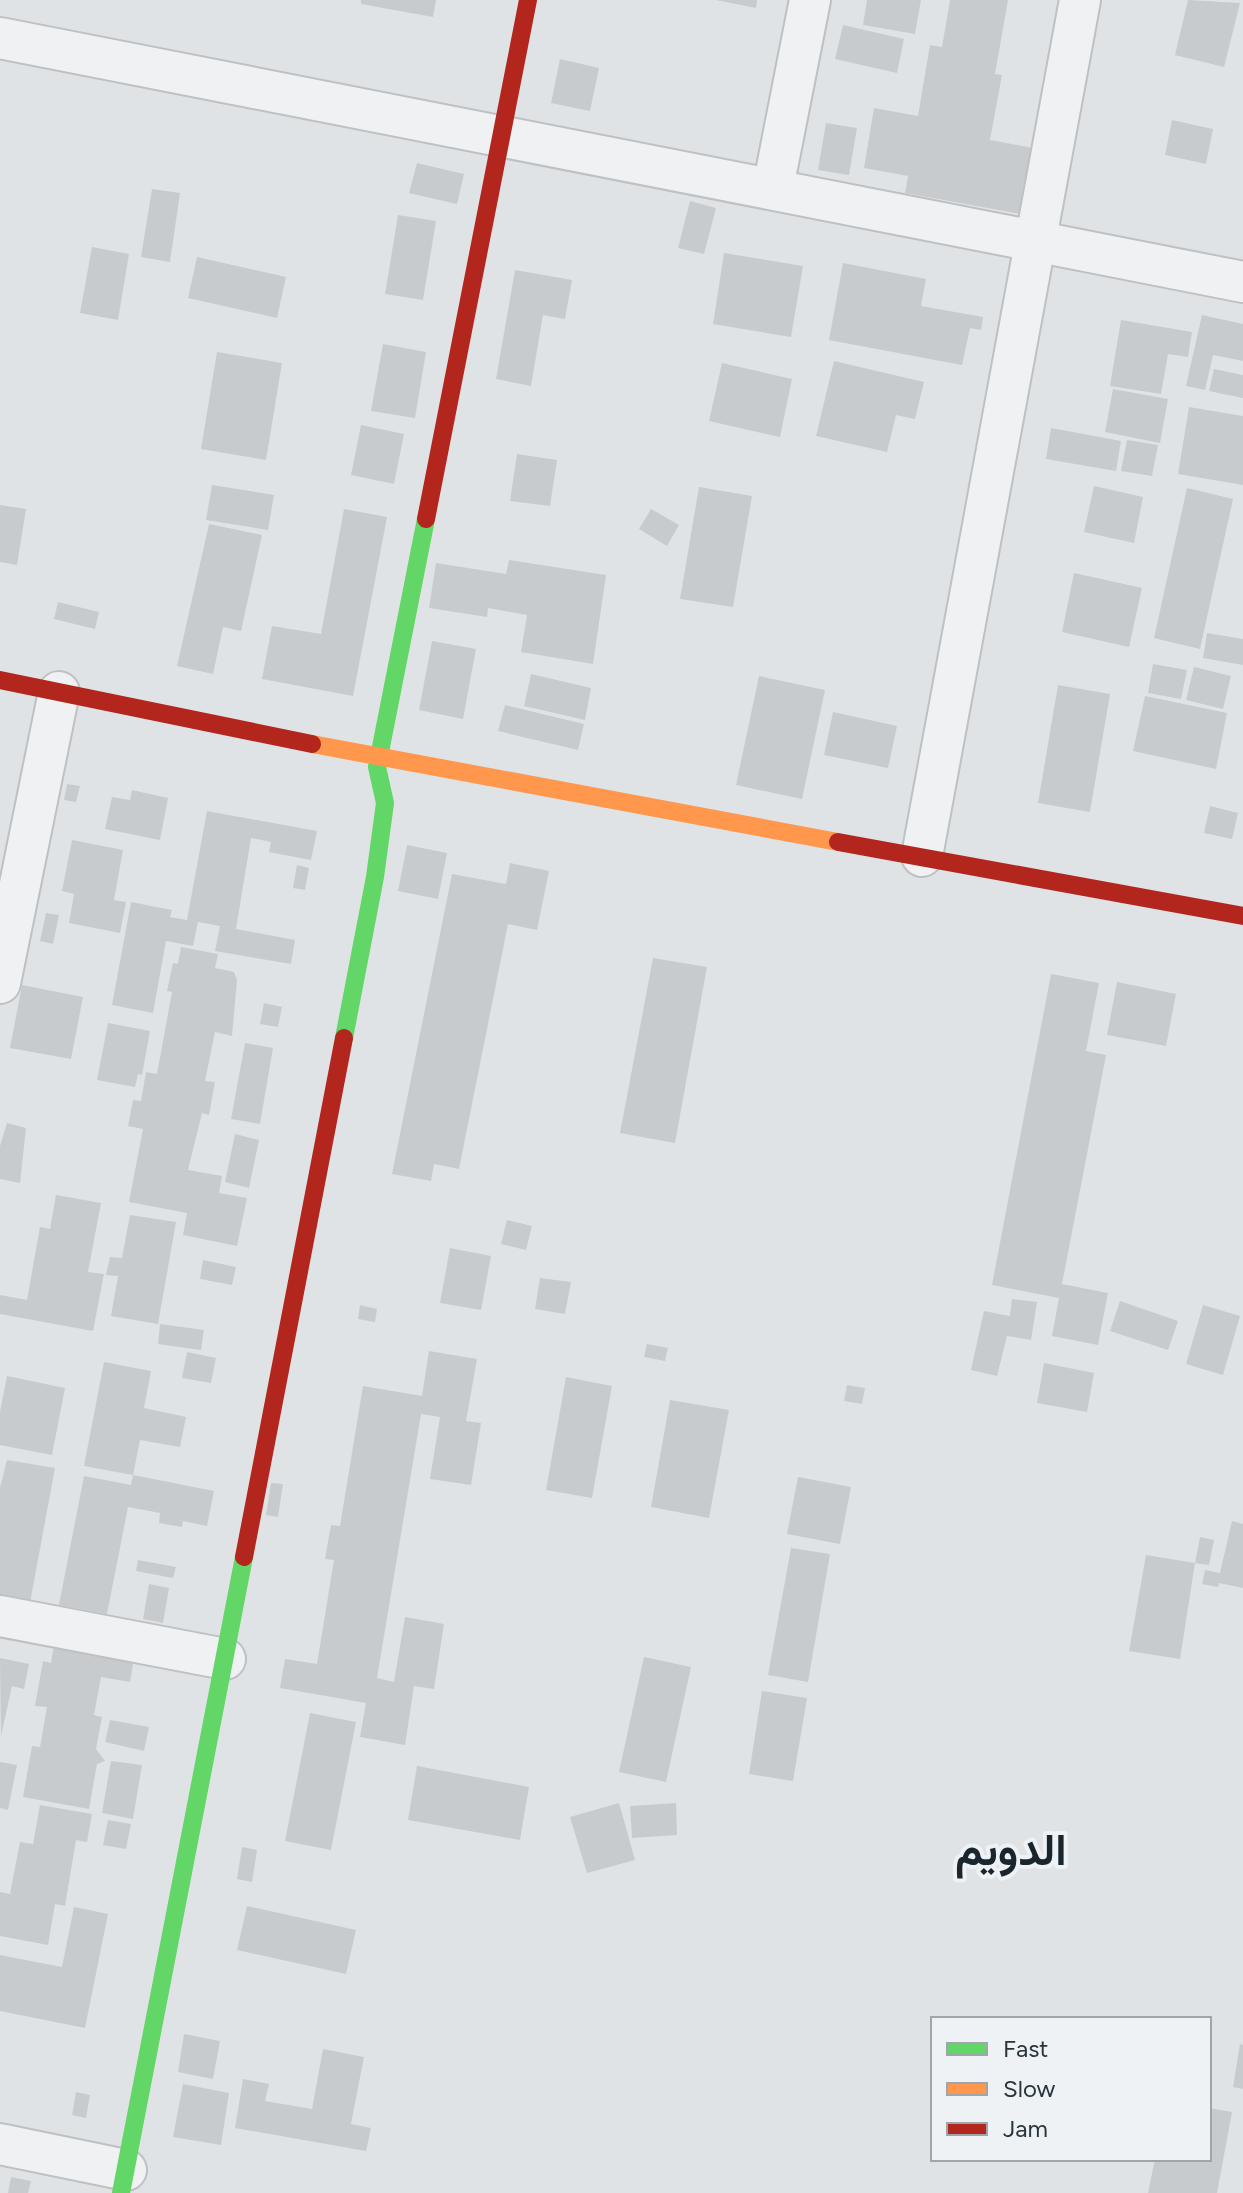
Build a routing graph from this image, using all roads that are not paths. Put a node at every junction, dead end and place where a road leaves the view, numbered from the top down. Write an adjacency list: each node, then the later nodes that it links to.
1 (528, 0): 5 (street)
2 (810, 0): 6 (street)
3 (1080, 0): 7 (street)
4 (0, 38): 5 (street)
5 (501, 136): 6 (street); 11 (street)
6 (773, 188): 7 (street)
7 (1034, 243): 8 (street); 12 (street)
8 (1243, 282)
9 (0, 680): 10 (street)
10 (59, 692): 11 (street); 14 (street)
11 (379, 758): 12 (street); 16 (street)
12 (922, 856): 13 (street)
13 (1242, 913)
14 (0, 983)
15 (0, 1616): 16 (street)
16 (225, 1659): 18 (street)
17 (0, 2144): 18 (street)
18 (124, 2181)

